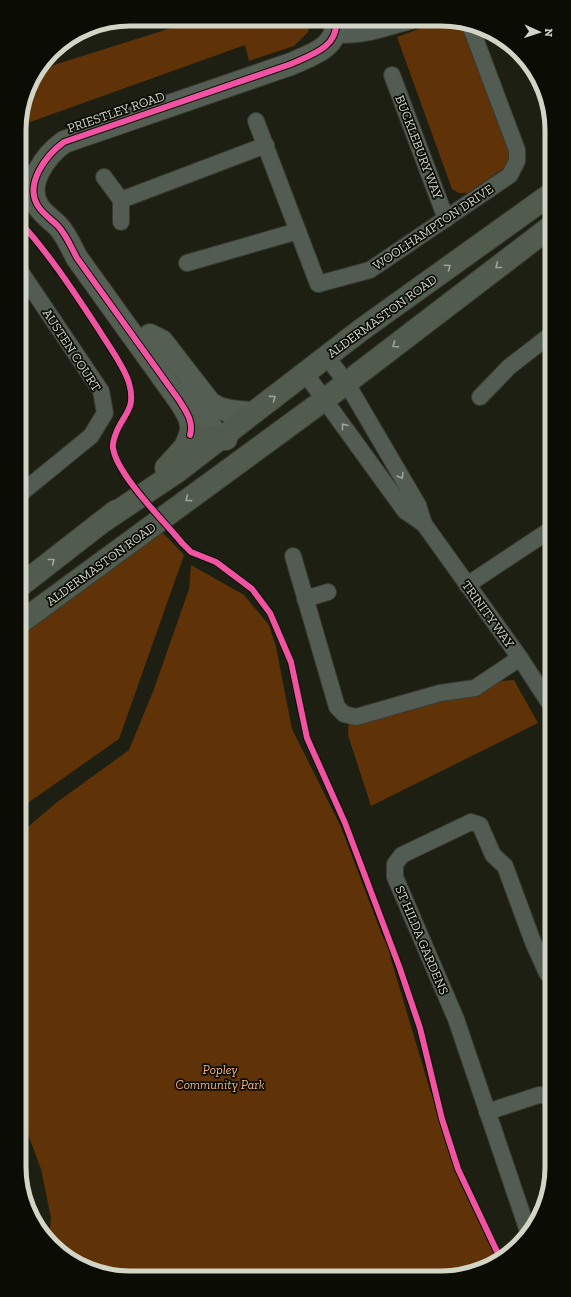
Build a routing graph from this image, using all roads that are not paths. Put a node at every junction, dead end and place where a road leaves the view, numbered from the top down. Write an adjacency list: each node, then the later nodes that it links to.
1 (335, 26): 9 (street, PRIESTLEY ROAD)
2 (338, 26): 3 (street, PRIESTLEY ROAD)
3 (393, 26)
4 (472, 31): 12 (street, WOOLHAMPTON DRIVE)
5 (392, 75): 12 (street, BUCKLEBURY WAY)
6 (256, 121): 7 (street, WOOLHAMPTON DRIVE)
7 (266, 145): 11 (street); 14 (street, WOOLHAMPTON DRIVE)
8 (104, 177): 11 (street)
9 (27, 195): 16 (street, PRIESTLEY ROAD)
10 (545, 198): 21 (main road, ALDERMASTON ROAD, one-way to 10)
11 (121, 200): 13 (street)
12 (446, 219): 14 (street, WOOLHAMPTON DRIVE)
13 (121, 222)
14 (298, 231): 17 (street)
15 (545, 231): 23 (main road, ALDERMASTON ROAD, one-way to 23)
16 (66, 235): 19 (street, PRIESTLEY ROAD); 27 (street, PRIESTLEY ROAD)
17 (187, 263)
18 (26, 280): 30 (street, AUSTEN COURT)
19 (150, 335): 26 (street, PRIESTLEY ROAD); 28 (street, PRIESTLEY ROAD)
20 (545, 339): 24 (street)
21 (326, 356): 22 (main road, ALDERMASTON ROAD); 23 (street, TRINITY WAY)
22 (305, 373): 25 (street, TRINITY WAY); 26 (main road, ALDERMASTON ROAD, one-way to 22)
23 (346, 382): 25 (main road, ALDERMASTON ROAD); 32 (street, TRINITY WAY, one-way to 32)
24 (480, 397)
25 (324, 400): 28 (main road, ALDERMASTON ROAD); 29 (main road, ALDERMASTON ROAD); 32 (street, TRINITY WAY, one-way to 25)
26 (252, 413): 28 (main road, ALDERMASTON ROAD)
27 (190, 435): 28 (main road, ALDERMASTON ROAD); 31 (main road, ALDERMASTON ROAD)
28 (218, 439): 29 (main road); 31 (main road, ALDERMASTON ROAD)
29 (220, 476): 39 (main road, ALDERMASTON ROAD, one-way to 39)
30 (26, 489)
31 (105, 520): 35 (main road, ALDERMASTON ROAD, one-way to 31)
32 (424, 524): 36 (street, TRINITY WAY)
33 (545, 533): 36 (street)
34 (293, 556): 38 (street)
35 (26, 581)
36 (467, 585): 40 (street, TRINITY WAY)
37 (328, 592): 38 (street)
38 (305, 598): 40 (street)
39 (26, 618)
40 (520, 658): 41 (street, TRINITY WAY)
41 (545, 696)
42 (545, 969): 44 (street, ST HILDA GARDENS)
43 (545, 1095): 44 (street)
44 (487, 1112): 45 (street)
45 (527, 1226)

